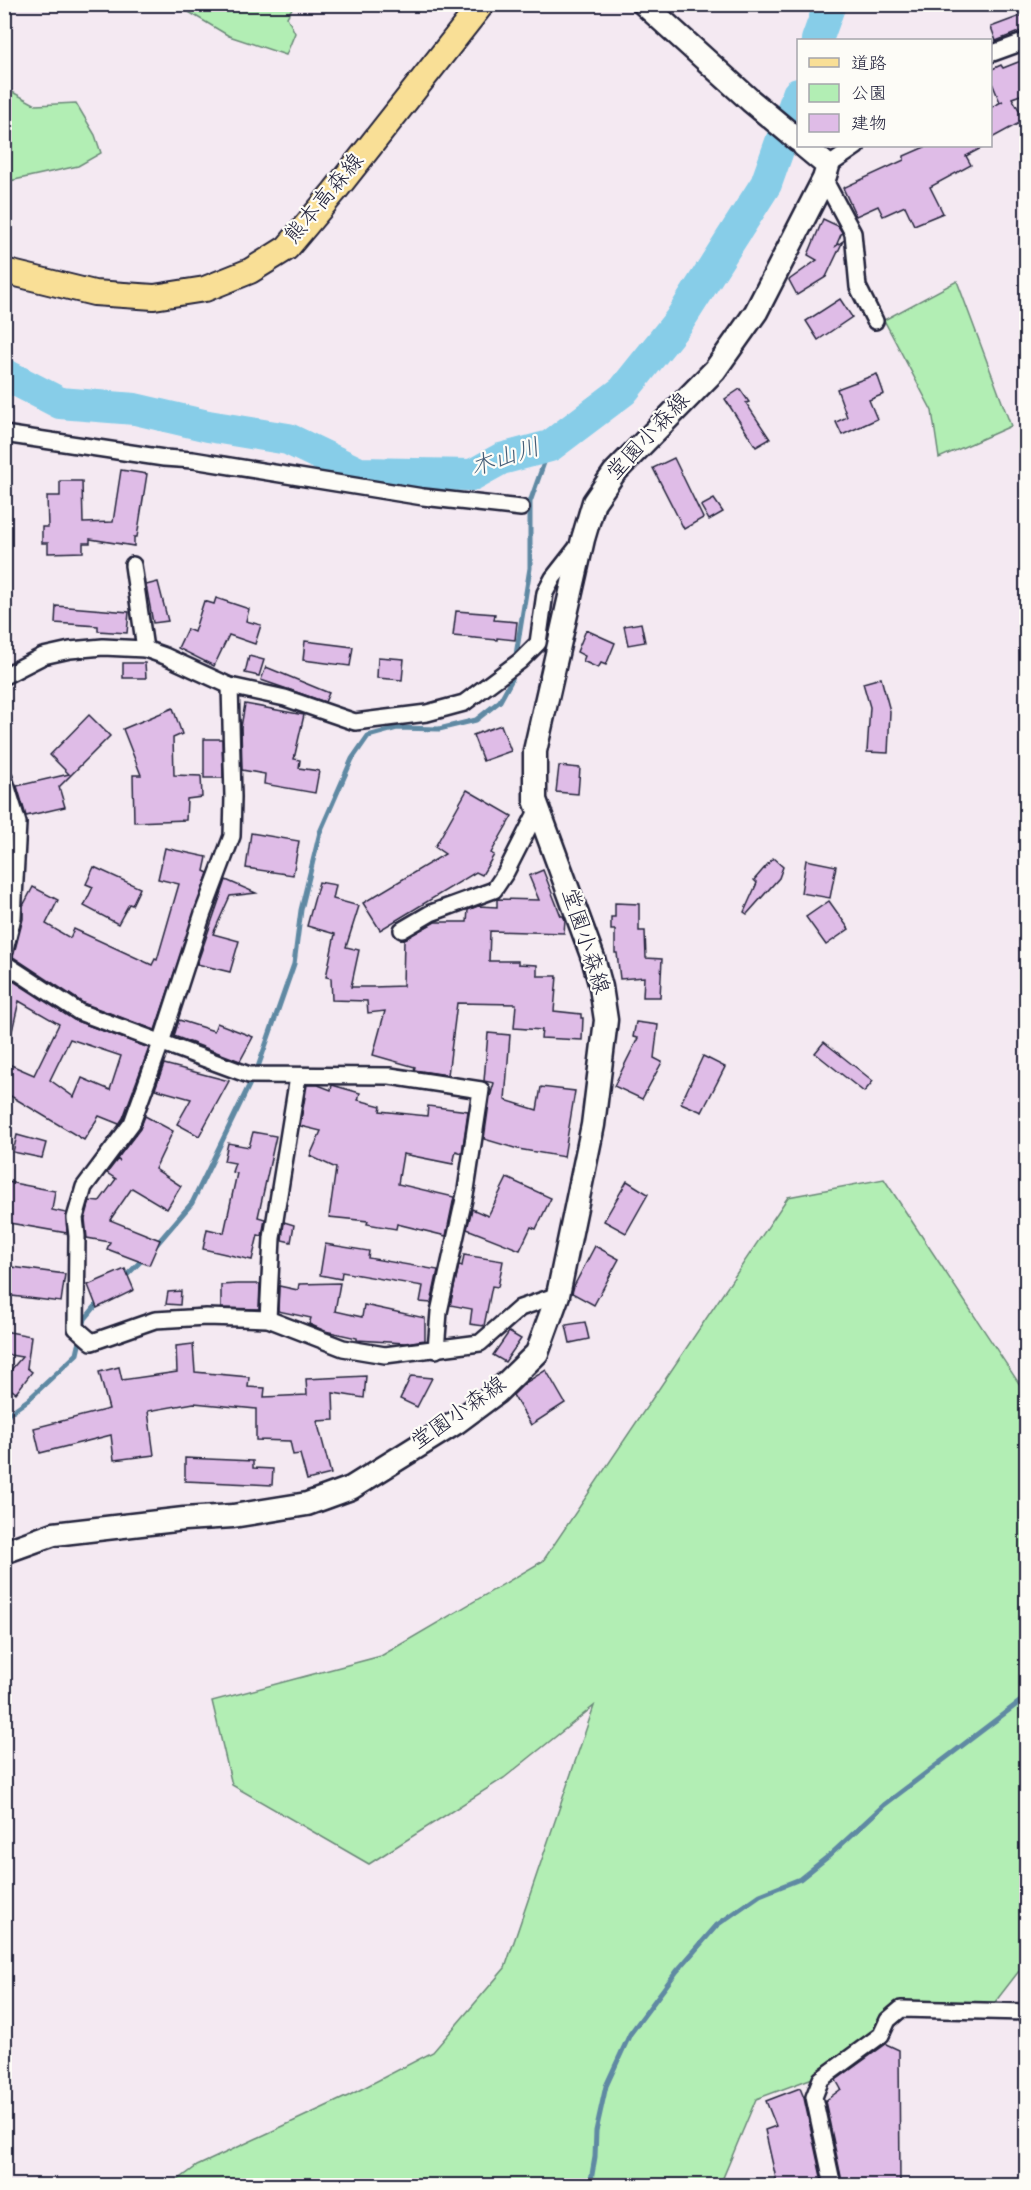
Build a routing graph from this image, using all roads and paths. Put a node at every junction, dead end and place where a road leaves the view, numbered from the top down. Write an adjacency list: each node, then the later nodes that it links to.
1 (482, 4): 9 (main road, 熊本高森線)
2 (644, 4): 5 (main road)
3 (1026, 41): 4 (street)
4 (992, 53)
5 (797, 139)
6 (804, 147): 8 (main road)
7 (856, 147): 8 (street)
8 (826, 173): 10 (street); 13 (main road, 堂園小森線)
9 (4, 271)
10 (875, 321)
11 (4, 434): 12 (street)
12 (521, 508)
13 (583, 539): 17 (street); 19 (main road, 堂園小森線)
14 (134, 565): 15 (street)
15 (145, 649): 16 (street); 17 (street)
16 (4, 676)
17 (230, 686): 23 (street)
18 (4, 778): 21 (street)
19 (538, 808): 20 (street); 25 (main road, 堂園小森線)
20 (402, 930)
21 (4, 954)
22 (4, 963): 23 (street)
23 (161, 1043): 24 (street); 26 (street)
24 (298, 1077): 26 (street); 27 (street)
25 (558, 1295): 27 (street); 28 (main road, 堂園小森線)
26 (268, 1319): 27 (street)
27 (436, 1350)
28 (4, 1552)
29 (1026, 2012): 30 (street)
30 (833, 2186)

